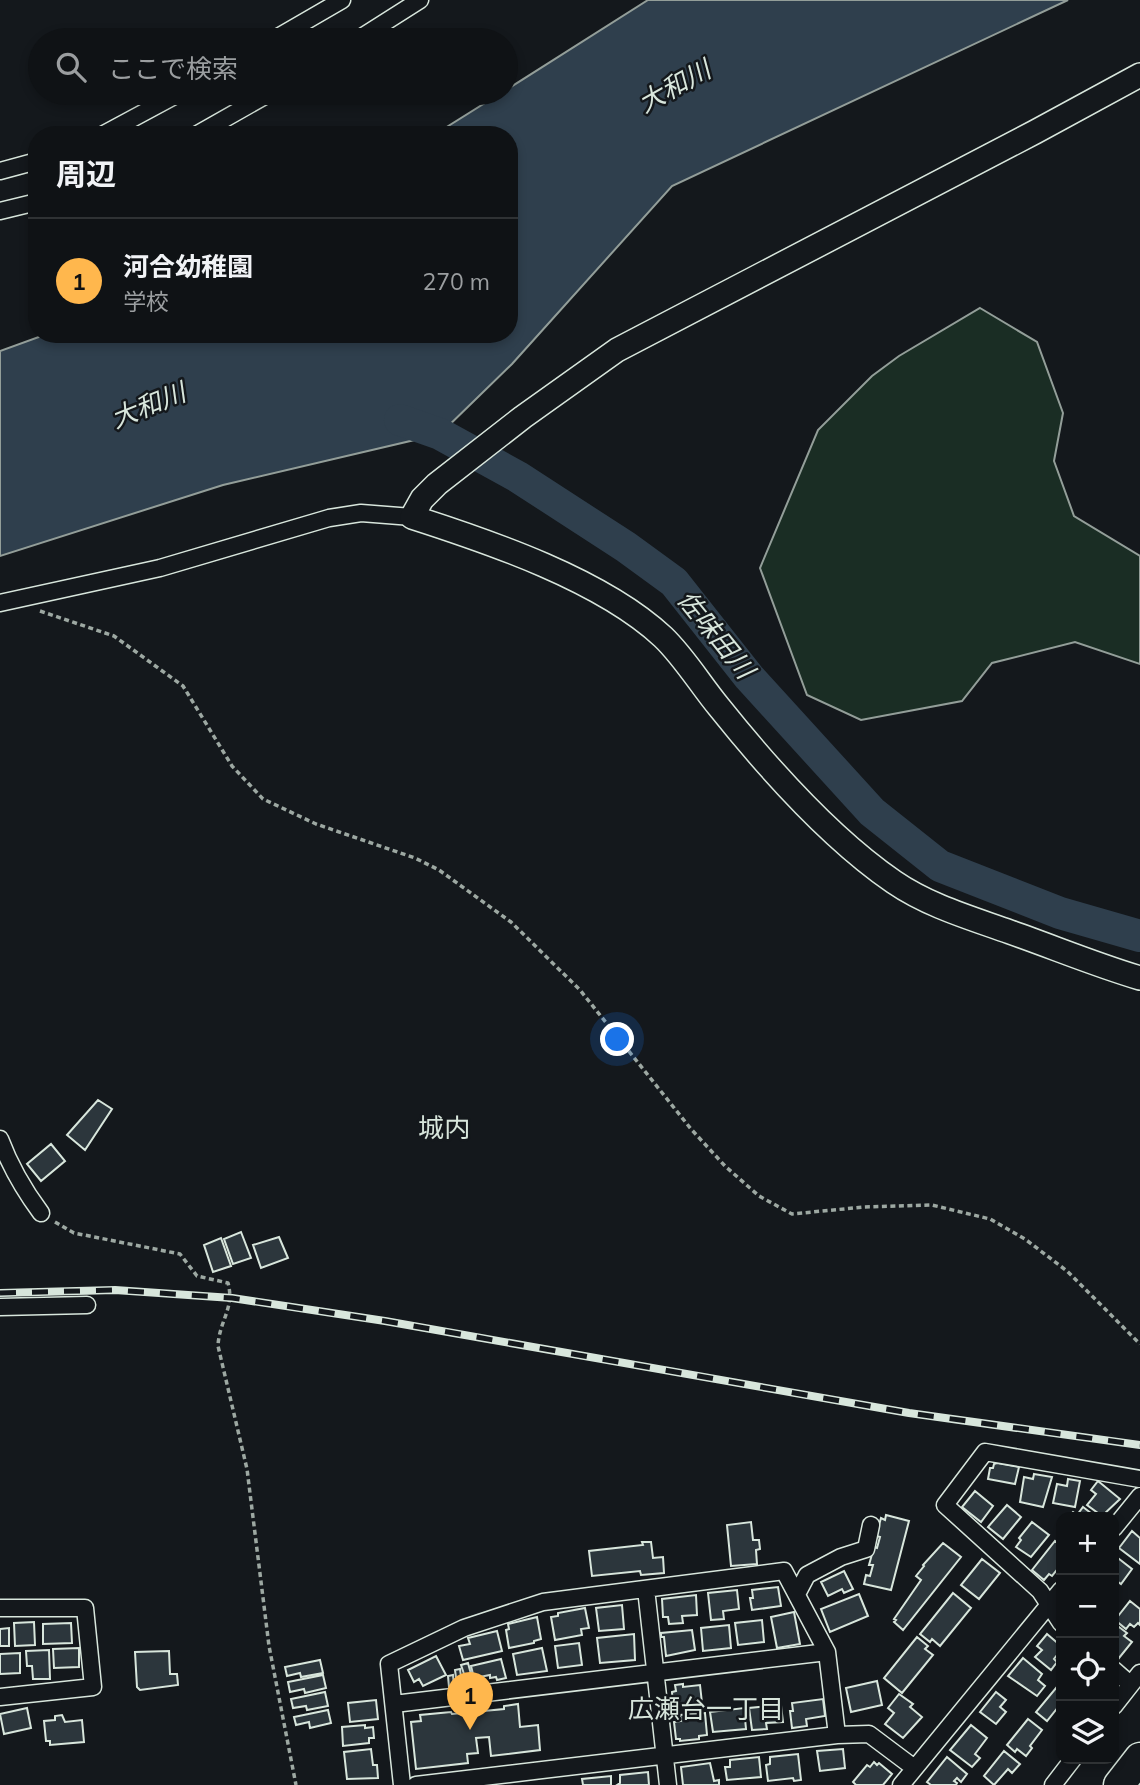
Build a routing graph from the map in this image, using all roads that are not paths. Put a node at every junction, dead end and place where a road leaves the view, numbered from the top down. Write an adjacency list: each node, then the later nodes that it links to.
1 (342, 0): 3 (street)
2 (421, 0): 4 (street)
3 (294, 28)
4 (376, 28)
5 (1140, 75): 14 (street)
6 (158, 105): 8 (street)
7 (249, 105): 9 (street)
8 (119, 126)
9 (212, 126)
10 (28, 163): 11 (street)
11 (0, 171)
12 (28, 204): 13 (street)
13 (0, 211)
14 (412, 517): 15 (street); 16 (street)
15 (6, 603)
16 (1140, 978)
17 (0, 1139): 18 (street)
18 (41, 1213)
19 (87, 1305): 20 (street)
20 (0, 1307)
21 (1140, 1479): 28 (street)
22 (1140, 1496): 23 (street)
23 (1119, 1522)
24 (871, 1525): 26 (street)
25 (646, 1588): 26 (street); 32 (street); 36 (street)
26 (797, 1594): 31 (street)
27 (1056, 1596): 28 (street)
28 (1048, 1605): 30 (street); 41 (street)
29 (0, 1608): 34 (street)
30 (1056, 1616)
31 (827, 1652): 32 (street); 37 (street)
32 (654, 1673): 36 (street); 38 (street)
33 (1135, 1679): 35 (street)
34 (0, 1696)
35 (1118, 1701)
36 (394, 1704): 42 (street)
37 (837, 1735): 38 (street); 41 (street)
38 (664, 1756): 43 (street); 44 (street)
39 (1140, 1758): 47 (highway)
40 (1069, 1764): 46 (street)
41 (914, 1767): 45 (street)
42 (402, 1785)
43 (416, 1785)
44 (668, 1785)
45 (901, 1785)
46 (1052, 1785)
47 (1119, 1785)

